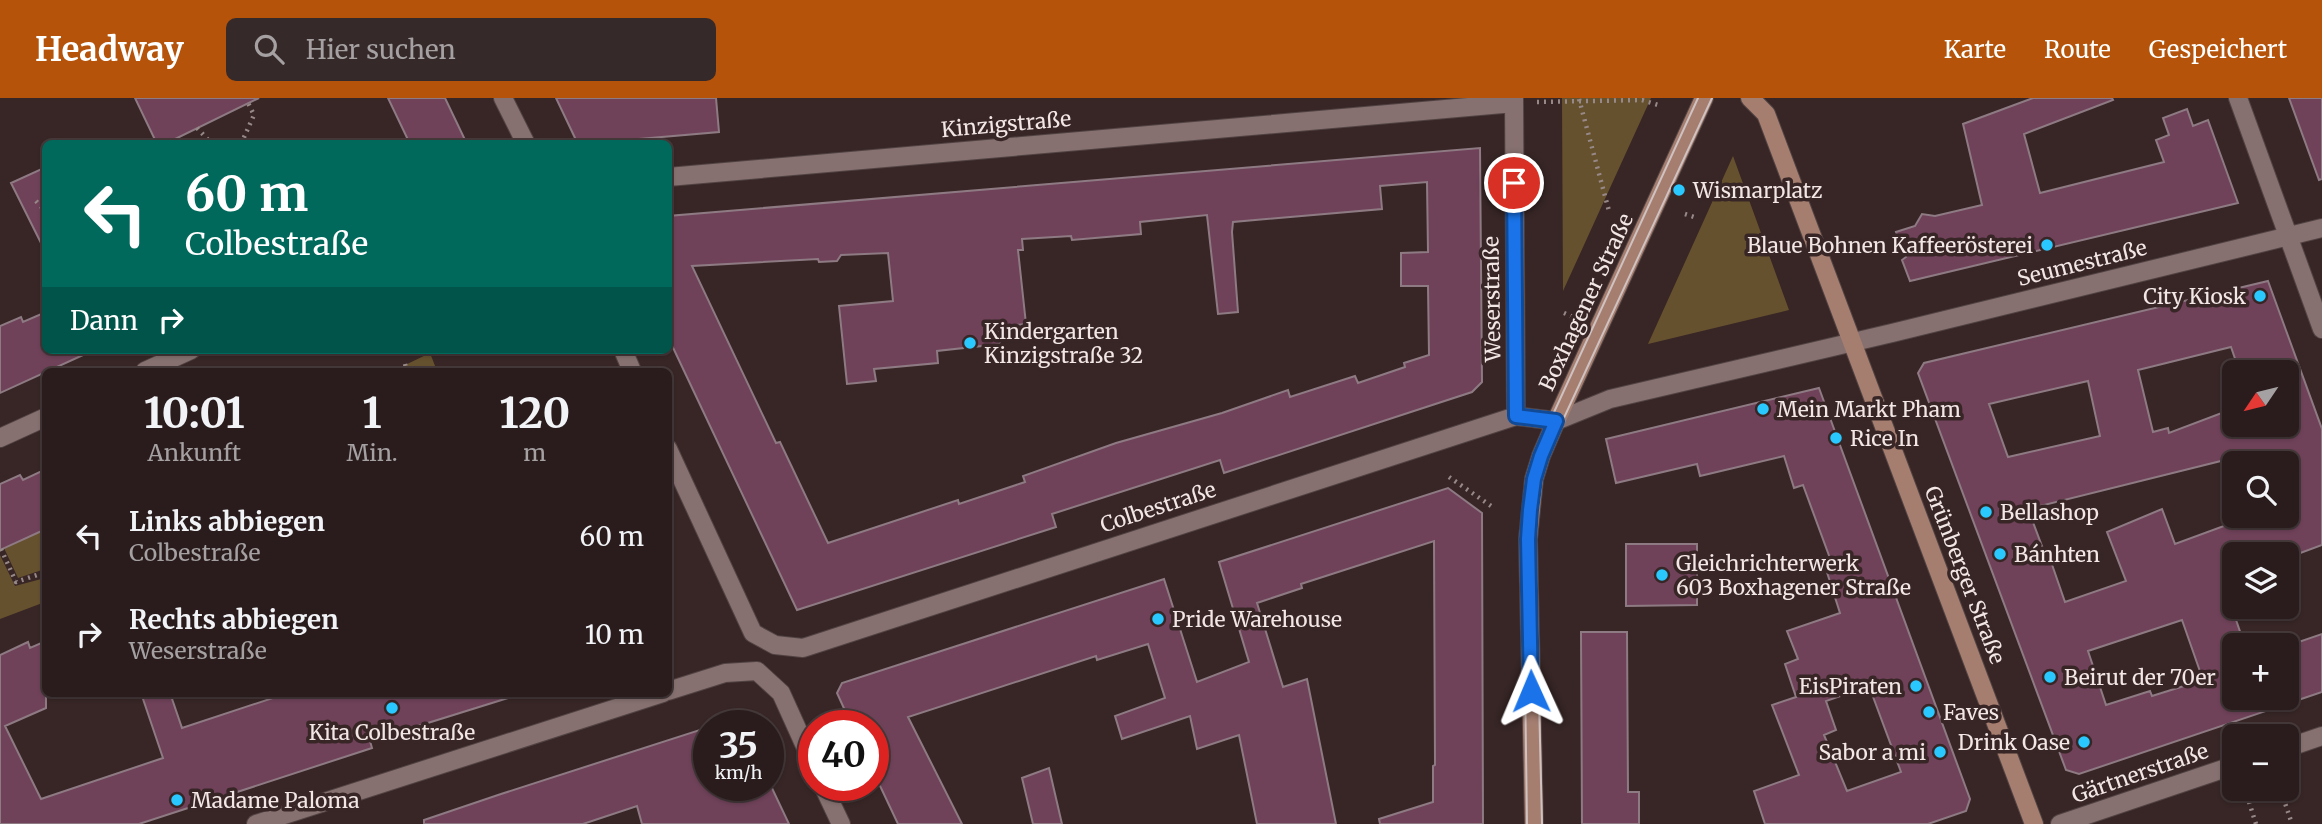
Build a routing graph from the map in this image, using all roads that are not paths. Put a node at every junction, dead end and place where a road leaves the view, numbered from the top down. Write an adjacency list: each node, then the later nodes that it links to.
1 (503, 98): 6 (street)
2 (1704, 98): 16 (street, Boxhagener Straße)
3 (1750, 98): 11 (street)
4 (2238, 98): 9 (street)
5 (1514, 100): 7 (street, Kinzigstraße); 14 (street, Weserstraße)
6 (524, 140)
7 (672, 177)
8 (2322, 228): 9 (street, Seumestraße)
9 (2288, 237): 10 (street); 11 (street, Seumestraße)
10 (2322, 329)
11 (1853, 342): 16 (street); 29 (street, Grünberger Straße)
12 (182, 354): 13 (street)
13 (152, 368)
14 (1516, 416): 16 (street, Colbestraße); 18 (street, Colbestraße)
15 (42, 419): 17 (street)
16 (1556, 421): 28 (street, Boxhagener Straße)
17 (0, 438)
18 (672, 458)
19 (672, 690): 21 (street)
20 (651, 697): 26 (street)
21 (798, 731)
22 (2322, 736): 23 (street)
23 (2299, 744)
24 (2222, 769): 30 (street, Gärtnerstraße)
25 (830, 801): 27 (street)
26 (256, 824)
27 (841, 824)
28 (1534, 824)
29 (2034, 824)
30 (2060, 824)

